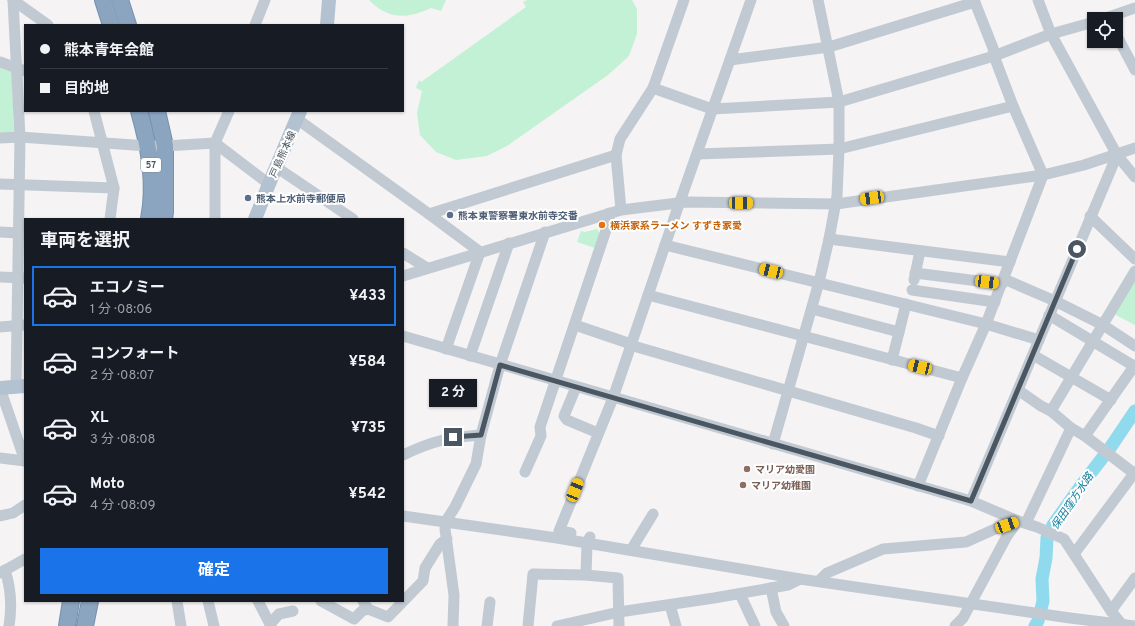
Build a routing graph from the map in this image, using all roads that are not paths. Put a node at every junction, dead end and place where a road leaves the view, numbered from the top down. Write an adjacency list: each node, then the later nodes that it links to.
1 (13, 0): 13 (street); 25 (street)
2 (103, 0): 14 (highway)
3 (120, 0): 15 (highway)
4 (265, 0): 16 (street)
5 (330, 0): 17 (main road)
6 (684, 0): 27 (street)
7 (750, 0): 23 (street)
8 (818, 0): 20 (street)
9 (1038, 0): 19 (street)
10 (975, 1): 20 (street); 22 (street)
11 (1135, 8): 12 (street)
12 (1123, 13)
13 (47, 24)
14 (111, 24)
15 (128, 24)
16 (255, 24)
17 (327, 24)
18 (1087, 24): 19 (street)
19 (1052, 34): 22 (street); 46 (street)
20 (829, 47): 23 (street); 28 (street)
21 (1123, 47): 26 (street)
22 (994, 56): 28 (street); 29 (street)
23 (730, 60): 30 (street)
24 (0, 62): 25 (street)
25 (21, 69): 36 (street)
26 (1135, 70)
27 (653, 88): 30 (street); 45 (street)
28 (839, 102): 30 (street); 42 (street)
29 (1013, 106): 42 (street); 48 (street)
30 (712, 110): 44 (street)
31 (94, 112): 39 (street)
32 (139, 112): 40 (highway, 57)
33 (157, 112): 41 (highway, 57)
34 (229, 112): 38 (street)
35 (298, 115): 47 (main road, 戸島熊本線); 57 (street)
36 (20, 137): 37 (street); 39 (street); 51 (street)
37 (0, 138)
38 (215, 143): 41 (street); 52 (street); 64 (street)
39 (103, 144): 40 (street); 53 (street)
40 (148, 146): 41 (street); 62 (highway, 57)
41 (165, 146): 63 (highway, 57)
42 (839, 148): 44 (street); 55 (street)
43 (1135, 148): 46 (street)
44 (697, 154): 54 (street)
45 (616, 155): 56 (street); 57 (street)
46 (1117, 155): 48 (street); 49 (street); 59 (street)
47 (276, 167): 52 (main road, 戸島熊本線); 65 (street)
48 (1043, 175): 55 (street); 76 (street)
49 (1135, 177)
50 (0, 184): 51 (street)
51 (20, 184): 53 (street); 68 (street)
52 (269, 184): 60 (main road, 戸島熊本線)
53 (114, 188): 61 (street)
54 (680, 203): 55 (street); 56 (street); 71 (street)
55 (836, 204): 69 (street)
56 (621, 210): 58 (street)
57 (429, 214): 73 (street)
58 (609, 214): 67 (street); 94 (street)
59 (1090, 216): 75 (street); 87 (street)
60 (259, 217)
61 (110, 218)
62 (149, 218)
63 (164, 218)
64 (215, 218)
65 (352, 218)
66 (0, 232): 68 (street)
67 (545, 232): 70 (street); 108 (street)
68 (18, 233): 82 (street)
69 (829, 239): 72 (street); 83 (street)
70 (509, 244): 73 (street); 106 (street)
71 (665, 245): 83 (street); 86 (street)
72 (920, 251): 76 (street); 79 (street)
73 (480, 252): 77 (street); 104 (street)
74 (404, 254): 77 (street)
75 (1135, 259)
76 (1010, 262): 84 (street)
77 (426, 268): 80 (street)
78 (1135, 271): 95 (street)
79 (915, 273): 84 (street); 85 (street)
80 (404, 276)
81 (0, 277): 82 (street)
82 (22, 278): 93 (street)
83 (819, 282): 89 (street); 90 (street)
84 (1003, 282): 87 (street); 88 (street)
85 (912, 290): 88 (street); 89 (street)
86 (648, 295): 99 (street); 102 (street)
87 (1055, 301): 91 (street); 95 (street)
88 (995, 302): 92 (street)
89 (908, 304): 92 (street); 97 (street)
90 (812, 309): 97 (street); 99 (street)
91 (1049, 315): 100 (street); 101 (street)
92 (986, 324): 100 (street); 111 (street)
93 (21, 325): 96 (street); 113 (street)
94 (575, 325): 102 (street); 112 (street)
95 (1103, 325): 101 (street); 103 (street)
96 (0, 327)
97 (899, 332): 107 (street)
98 (404, 336): 104 (street)
99 (804, 337): 107 (street); 115 (street)
100 (1039, 340): 105 (street)
101 (1093, 341): 109 (street); 110 (street)
102 (631, 344): 115 (street); 118 (street)
103 (1135, 346)
104 (446, 349): 106 (street)
105 (1032, 355): 110 (street); 116 (street)
106 (470, 356): 108 (street)
107 (892, 360): 111 (street)
108 (500, 365): 112 (street); 123 (street)
109 (1135, 366): 119 (street)
110 (1072, 377): 119 (street); 120 (street)
111 (962, 378): 124 (street)
112 (555, 380): 118 (street); 131 (street)
113 (21, 386): 114 (main road)
114 (0, 388): 129 (street)
115 (788, 390): 124 (street); 126 (street)
116 (1018, 390): 120 (street); 134 (street)
117 (574, 392): 122 (street)
118 (613, 398): 122 (street); 126 (street)
119 (1111, 400): 125 (street)
120 (1051, 412): 121 (street)
121 (1071, 428): 125 (street); 140 (street)
122 (598, 433): 142 (street)
123 (481, 435): 127 (street); 139 (street)
124 (939, 436): 133 (street)
125 (1086, 436): 132 (street)
126 (773, 444): 133 (street)
127 (404, 455)
128 (0, 458): 130 (street)
129 (24, 458)
130 (24, 461)
131 (525, 472)
132 (1135, 473): 144 (street)
133 (918, 486): 134 (street)
134 (971, 501): 140 (street)
135 (24, 506): 137 (street)
136 (653, 514): 143 (street)
137 (0, 516)
138 (404, 516): 139 (street)
139 (446, 521): 141 (street); 142 (street)
140 (1022, 522): 144 (street); 150 (street); 162 (street)
141 (447, 539): 153 (street); 176 (street)
142 (587, 543): 143 (street); 147 (street)
143 (631, 550): 149 (street)
144 (1074, 554): 166 (street)
145 (24, 560): 146 (street)
146 (2, 572): 171 (street)
147 (586, 575): 167 (street); 178 (street)
148 (1135, 578): 166 (street)
149 (800, 579): 150 (street); 151 (street)
150 (819, 581): 162 (street)
151 (771, 588): 152 (street); 183 (street)
152 (740, 594): 164 (street); 182 (street)
153 (404, 601)
154 (71, 602): 172 (highway)
155 (90, 602): 173 (highway)
156 (177, 602): 174 (street)
157 (208, 602): 175 (street)
158 (259, 602): 169 (street)
159 (323, 602): 163 (street)
160 (403, 602): 163 (street)
161 (490, 602): 177 (street)
162 (971, 603): 168 (street); 184 (street)
163 (365, 605)
164 (670, 605): 167 (street); 181 (street)
165 (293, 611): 169 (street)
166 (1111, 611): 170 (street)
167 (619, 612): 179 (street); 180 (street)
168 (1066, 622): 170 (street)
169 (271, 625)
170 (1122, 625): 185 (street)
171 (9, 626)
172 (66, 626)
173 (85, 626)
174 (181, 626)
175 (214, 626)
176 (453, 626)
177 (487, 626)
178 (528, 626)
179 (557, 626)
180 (618, 626)
181 (676, 626)
182 (756, 626)
183 (784, 626)
184 (955, 626)
185 (1135, 626)

